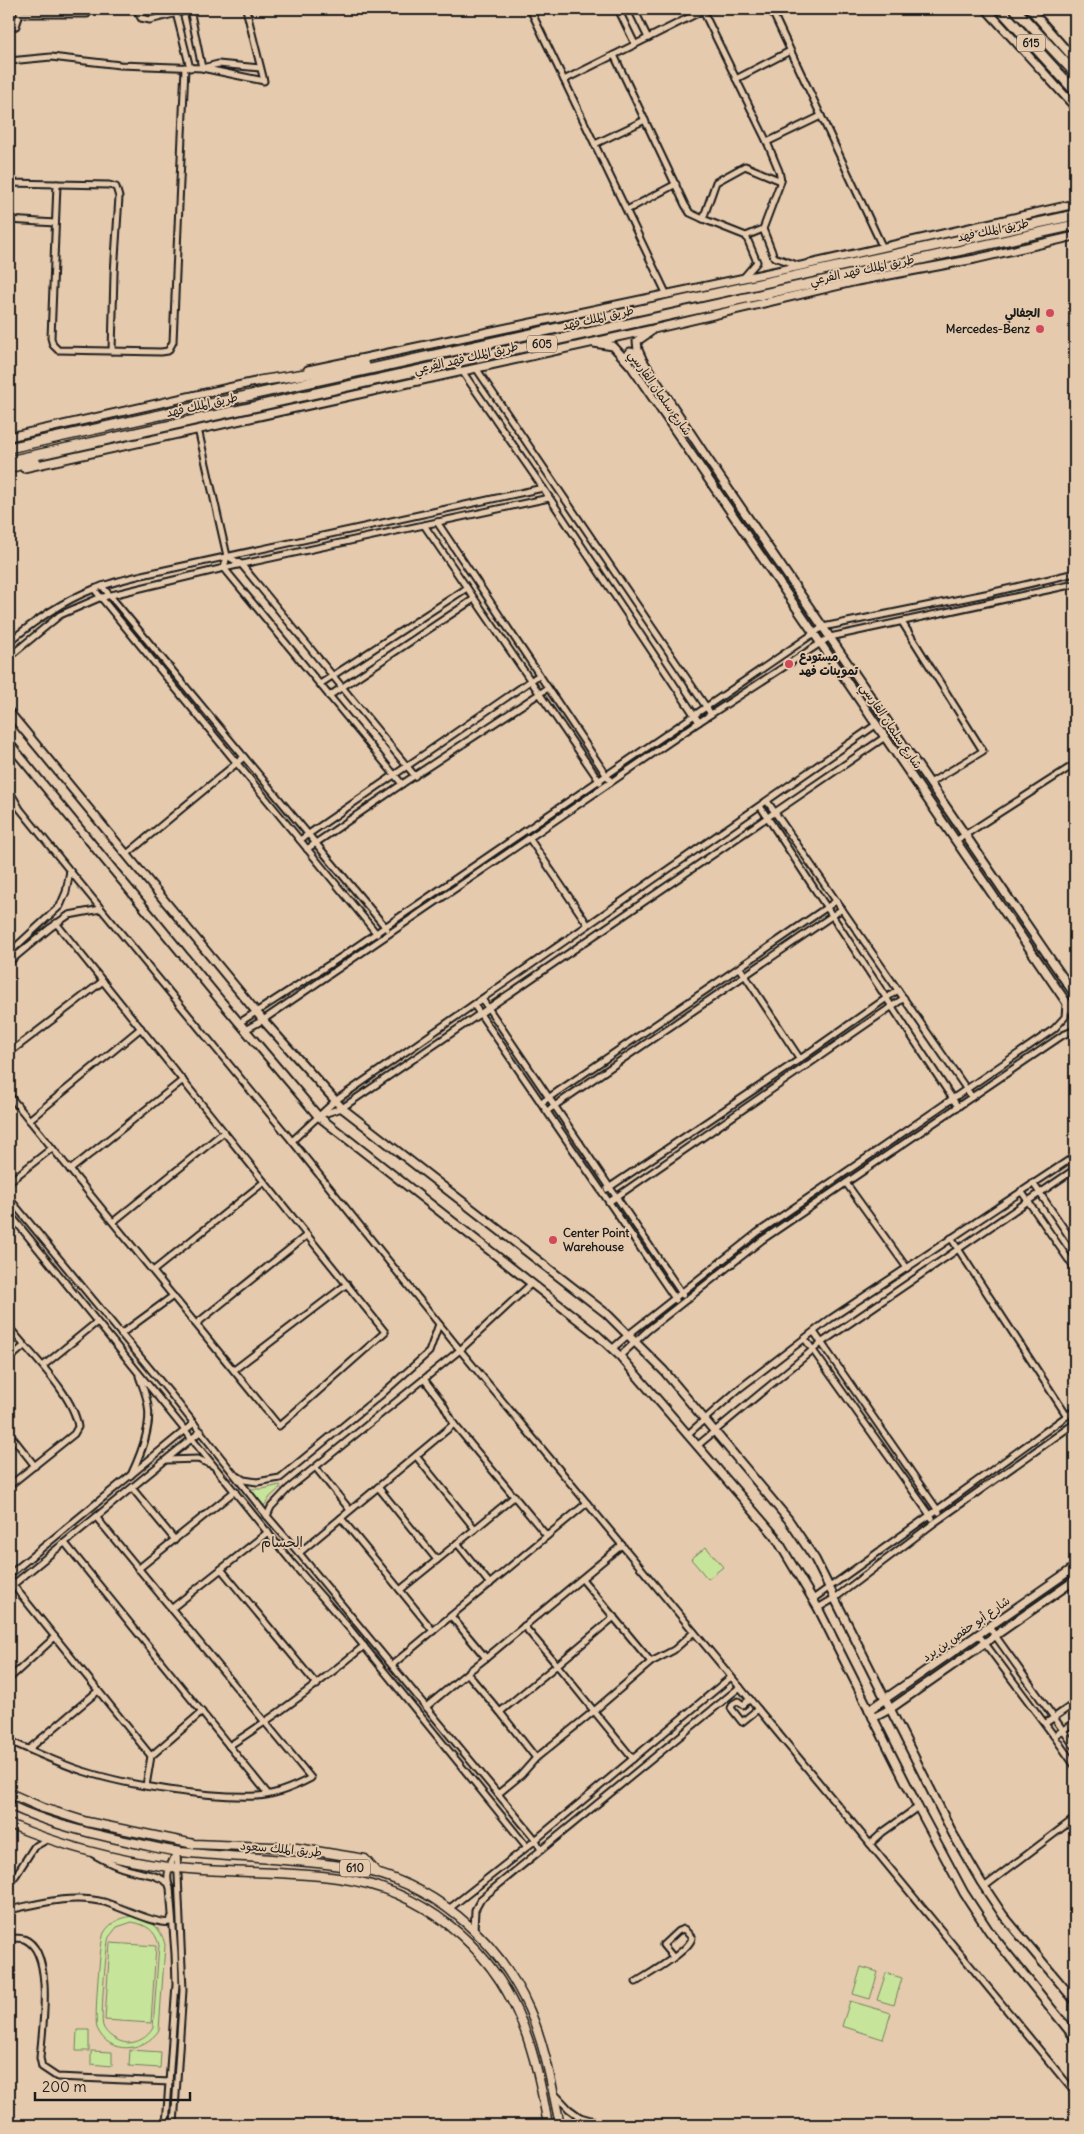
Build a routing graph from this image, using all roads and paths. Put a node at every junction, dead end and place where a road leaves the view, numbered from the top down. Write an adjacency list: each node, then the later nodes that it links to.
1 (136, 9): 14 (street)
2 (191, 9): 14 (street); 24 (street)
3 (246, 9): 25 (street)
4 (530, 9): 28 (street)
5 (618, 9): 18 (street)
6 (634, 9): 17 (street)
7 (770, 9): 19 (street)
8 (986, 9): 30 (main road)
9 (1000, 9): 29 (highway, 615)
10 (1015, 9): 26 (highway, 615)
11 (1030, 9): 21 (main road)
12 (704, 10): 17 (street); 27 (street)
13 (20, 11): 15 (street); 16 (street)
14 (176, 11): 23 (street)
15 (87, 14)
16 (9, 29)
17 (648, 38): 18 (street)
18 (635, 44): 20 (street)
19 (790, 51): 27 (street); 31 (street)
20 (614, 55): 28 (street); 32 (street)
21 (1075, 60)
22 (9, 61): 23 (street)
23 (188, 68): 24 (street); 55 (street)
24 (202, 68): 25 (street); 25 (street)
25 (260, 68)
26 (1075, 72)
27 (736, 79): 33 (street)
28 (564, 80): 34 (street)
29 (1075, 91)
30 (1075, 107)
31 (821, 116): 33 (street); 49 (street)
32 (645, 120): 34 (street); 38 (street)
33 (767, 142): 35 (street)
34 (595, 144): 40 (street)
35 (781, 181): 42 (street); 46 (street)
36 (9, 182): 37 (street)
37 (57, 184): 44 (street); 55 (street)
38 (676, 184): 40 (street); 42 (street)
39 (1075, 203): 49 (main road, طريق الملك فهد الفرعي)
40 (627, 210): 52 (street)
41 (1075, 215): 56 (highway, طريق الملك فهد / 605)
42 (703, 219): 47 (street)
43 (9, 220): 44 (street)
44 (55, 223): 55 (street)
45 (1075, 225): 62 (highway, طريق الملك فهد / 605)
46 (763, 229): 47 (street); 50 (street)
47 (746, 236): 51 (street)
48 (1075, 236): 53 (main road, طريق الملك فهد الفرعي)
49 (882, 246): 50 (main road, طريق الملك فهد الفرعي)
50 (801, 266): 51 (main road, طريق الملك فهد الفرعي)
51 (744, 278): 52 (main road, طريق الملك فهد الفرعي)
52 (667, 295): 61 (main road, طريق الملك فهد الفرعي)
53 (658, 328): 54 (main road, طريق الملك فهد الفرعي); 57 (main road, شارع سلمان الفارسي)
54 (591, 342): 58 (main road, شارع سلمان الفارسي); 59 (main road, طريق الملك فهد الفرعي)
55 (112, 350)
56 (454, 350): 61 (highway); 65 (highway, طريق الملك فهد / 605)
57 (643, 361): 58 (main road); 84 (main road, شارع سلمان الفارسي)
58 (630, 366): 85 (main road, شارع سلمان الفارسي)
59 (476, 368): 60 (main road, طريق الملك فهد الفرعي); 98 (street)
60 (462, 371): 63 (main road, طريق الملك فهد الفرعي); 68 (street)
61 (259, 381): 64 (main road, طريق الملك فهد الفرعي)
62 (154, 428): 66 (highway, طريق الملك فهد / 605); 67 (highway)
63 (198, 429): 67 (main road, طريق الملك فهد الفرعي); 72 (street)
64 (9, 438)
65 (9, 448)
66 (9, 461)
67 (9, 470)
68 (543, 488): 69 (street); 72 (street)
69 (549, 498): 70 (street); 100 (street)
70 (437, 522): 71 (street); 90 (street)
71 (424, 525): 73 (street); 78 (street)
72 (227, 556): 73 (street); 74 (street); 77 (street)
73 (241, 564): 74 (street); 91 (street)
74 (224, 568): 80 (street); 93 (street)
75 (1075, 573): 84 (street)
76 (1075, 584): 83 (street)
77 (102, 586): 79 (street); 80 (street)
78 (467, 588): 82 (street); 91 (street)
79 (94, 589): 81 (street); 87 (street)
80 (110, 595): 81 (street); 106 (street)
81 (99, 598): 89 (street); 107 (street)
82 (474, 599): 92 (street); 94 (street)
83 (902, 622): 86 (street); 115 (street)
84 (823, 628): 85 (street); 86 (main road, شارع سلمان الفارسي)
85 (815, 633): 88 (main road, شارع سلمان الفارسي); 98 (street)
86 (830, 637): 88 (street); 115 (main road, شارع سلمان الفارسي)
87 (9, 642)
88 (822, 643): 101 (street); 103 (main road, شارع سلمان الفارسي)
89 (9, 657)
90 (539, 675): 92 (street); 95 (street)
91 (333, 676): 93 (street); 94 (street)
92 (530, 681): 96 (street); 109 (street)
93 (320, 684): 97 (street)
94 (342, 687): 97 (street); 109 (street)
95 (548, 688): 96 (street); 111 (street)
96 (539, 694): 112 (street); 113 (street)
97 (330, 696): 110 (street)
98 (705, 706): 100 (street); 101 (street)
99 (9, 712): 130 (main road)
100 (694, 714): 102 (street); 111 (street)
101 (711, 714): 102 (street)
102 (699, 722): 114 (street)
103 (877, 724): 104 (main road, شارع سلمان الفارسي); 119 (street)
104 (885, 737): 121 (street); 127 (main road, شارع سلمان الفارسي)
105 (9, 743): 161 (main road)
106 (244, 757): 107 (street); 123 (street)
107 (236, 764): 126 (street); 130 (street)
108 (1075, 764): 124 (street)
109 (407, 766): 110 (street); 112 (street)
110 (395, 774): 116 (street); 123 (street)
111 (606, 775): 113 (street); 114 (street)
112 (415, 776): 116 (street)
113 (598, 780): 117 (street); 139 (street)
114 (611, 782): 117 (street)
115 (930, 783): 124 (main road, شارع سلمان الفارسي)
116 (402, 784): 128 (street)
117 (603, 788): 125 (street)
118 (9, 790): 131 (street)
119 (767, 801): 120 (street); 121 (street)
120 (760, 806): 122 (street); 138 (street)
121 (775, 812): 122 (street); 132 (street)
122 (768, 817): 133 (street); 156 (street)
123 (309, 834): 126 (street); 128 (street)
124 (966, 835): 127 (street); 149 (main road, شارع سلمان الفارسي)
125 (529, 838): 138 (street); 141 (street)
126 (300, 840): 129 (street)
127 (957, 840): 153 (main road, شارع سلمان الفارسي)
128 (316, 843): 129 (street); 139 (street)
129 (307, 849): 140 (street)
130 (127, 854): 157 (main road)
131 (70, 871): 135 (street); 143 (street)
132 (836, 901): 133 (street); 134 (street)
133 (827, 908): 136 (street); 145 (street)
134 (842, 909): 136 (street); 148 (street)
135 (101, 910): 137 (street); 184 (street)
136 (833, 916): 146 (street); 150 (street)
137 (56, 923): 144 (street); 147 (street)
138 (588, 926): 152 (street)
139 (385, 927): 140 (street); 141 (street)
140 (376, 933): 142 (street); 157 (street)
141 (390, 933): 142 (street)
142 (381, 939): 160 (street)
143 (9, 953)
144 (9, 962)
145 (740, 968): 146 (street); 173 (street)
146 (745, 977): 167 (street); 177 (street)
147 (103, 982): 162 (street); 165 (street)
148 (898, 990): 150 (street); 151 (street)
149 (1075, 995)
150 (886, 998): 155 (street); 166 (street)
151 (904, 998): 155 (street); 170 (street)
152 (482, 999): 154 (street); 156 (street)
153 (1066, 1001): 159 (main road, شارع سلمان الفارسي); 170 (street)
154 (474, 1005): 158 (street); 175 (street)
155 (893, 1006): 168 (street); 174 (street)
156 (488, 1008): 158 (street); 173 (street)
157 (256, 1012): 160 (main road); 161 (street)
158 (480, 1014): 176 (street); 179 (street)
159 (1075, 1015)
160 (263, 1020): 163 (street); 175 (main road)
161 (239, 1023): 163 (main road)
162 (141, 1028): 169 (street); 182 (street)
163 (245, 1030): 181 (main road)
164 (1075, 1030): 172 (street)
165 (9, 1053)
166 (807, 1054): 167 (street); 168 (street)
167 (800, 1059): 193 (street)
168 (813, 1062): 197 (street)
169 (183, 1080): 183 (street); 188 (street)
170 (966, 1089): 172 (street); 174 (street)
171 (9, 1095): 182 (street)
172 (972, 1097): 178 (street)
173 (549, 1098): 176 (street); 177 (street)
174 (952, 1098): 178 (street); 214 (street)
175 (336, 1101): 179 (main road); 181 (street)
176 (541, 1103): 180 (street)
177 (554, 1106): 180 (street); 193 (street)
178 (958, 1107): 191 (street)
179 (342, 1108): 181 (street); 225 (main road)
180 (546, 1111): 195 (street)
181 (318, 1116): 184 (street); 212 (main road)
182 (29, 1120): 185 (street)
183 (224, 1132): 190 (street); 203 (street)
184 (292, 1141): 221 (street)
185 (52, 1148): 188 (street); 189 (street)
186 (1075, 1156): 192 (street)
187 (1075, 1169): 196 (street)
188 (70, 1170): 203 (street)
189 (9, 1182)
190 (264, 1182): 205 (street); 211 (street)
191 (846, 1183): 209 (street); 217 (street)
192 (1033, 1183): 194 (street); 196 (street)
193 (610, 1187): 195 (street); 197 (street)
194 (1021, 1191): 199 (street); 206 (street)
195 (602, 1192): 200 (street)
196 (1039, 1193): 199 (street); 207 (street)
197 (616, 1197): 200 (street); 214 (street)
198 (9, 1198): 224 (street)
199 (1027, 1201): 208 (street); 210 (street)
200 (608, 1202): 216 (street)
201 (9, 1213): 202 (street)
202 (16, 1222): 204 (street); 219 (street)
203 (113, 1222): 211 (street)
204 (9, 1228)
205 (307, 1235): 213 (street); 220 (street)
206 (951, 1238): 208 (street); 209 (street)
207 (1075, 1246)
208 (958, 1248): 228 (street); 240 (street)
209 (907, 1268): 223 (street)
210 (1075, 1269)
211 (153, 1271): 215 (street)
212 (532, 1283): 230 (main road); 231 (street)
213 (347, 1284): 237 (street); 237 (street)
214 (682, 1293): 216 (street); 217 (street)
215 (173, 1296): 220 (street); 224 (street)
216 (675, 1298): 218 (street); 225 (street)
217 (686, 1299): 218 (street)
218 (679, 1305): 227 (street)
219 (97, 1322): 235 (street); 236 (street)
220 (196, 1324): 237 (street)
221 (439, 1324): 231 (street); 257 (street)
222 (9, 1327): 229 (street)
223 (814, 1332): 226 (street); 228 (street)
224 (121, 1334): 243 (street)
225 (628, 1335): 227 (main road); 230 (street)
226 (805, 1339): 232 (street); 241 (street)
227 (635, 1342): 233 (street); 241 (main road)
228 (821, 1343): 232 (street); 266 (street)
229 (24, 1346): 234 (street); 235 (street)
230 (612, 1349): 233 (main road)
231 (460, 1350): 238 (street); 264 (street)
232 (812, 1350): 247 (street); 267 (street)
233 (620, 1356): 249 (main road)
234 (9, 1359)
235 (43, 1366): 255 (street)
236 (137, 1370): 245 (street); 258 (street)
237 (234, 1370)
238 (424, 1379): 244 (street); 256 (street)
239 (1075, 1410): 240 (street)
240 (1067, 1416): 266 (street)
241 (705, 1420): 247 (main road); 249 (street)
242 (1075, 1423): 270 (street)
243 (194, 1424): 245 (street); 246 (street)
244 (454, 1424): 252 (street); 263 (street)
245 (185, 1431): 250 (street); 258 (street)
246 (201, 1431): 250 (street); 257 (street)
247 (715, 1432): 251 (street); 290 (main road)
248 (9, 1433): 255 (street)
249 (687, 1435): 251 (main road)
250 (192, 1438): 253 (street); 254 (street)
251 (697, 1446): 293 (main road)
252 (416, 1456): 260 (street); 273 (street)
253 (166, 1460): 254 (street); 261 (street)
254 (213, 1465): 262 (street)
255 (35, 1466): 259 (street)
256 (316, 1468): 265 (street); 268 (street)
257 (234, 1474): 268 (street)
258 (130, 1478): 285 (street)
259 (9, 1486)
260 (378, 1487): 265 (street); 281 (street)
261 (132, 1488): 269 (street); 276 (street)
262 (235, 1491): 274 (street); 276 (street)
263 (514, 1496): 273 (street); 275 (street)
264 (587, 1503): 275 (street); 279 (street)
265 (350, 1510): 271 (street)
266 (938, 1510): 267 (street); 270 (street)
267 (930, 1515): 272 (street); 290 (street)
268 (267, 1516): 280 (street)
269 (96, 1517): 277 (street); 283 (street)
270 (942, 1517): 272 (street)
271 (341, 1518): 280 (street); 291 (street)
272 (934, 1523): 292 (street)
273 (475, 1529): 278 (street)
274 (268, 1532): 284 (street); 306 (street)
275 (547, 1536): 288 (street)
276 (175, 1540): 283 (street)
277 (65, 1543): 289 (street); 328 (street)
278 (458, 1543): 281 (street); 288 (street)
279 (622, 1545): 286 (street); 301 (street)
280 (300, 1553): 309 (street)
281 (437, 1560): 291 (street)
282 (1075, 1567): 299 (main road, شارع أبو حفص بن برد)
283 (138, 1569): 295 (street)
284 (221, 1569): 295 (street); 314 (street)
285 (9, 1575)
286 (582, 1578): 297 (street); 298 (street)
287 (1075, 1580): 303 (main road, شارع أبو حفص بن برد)
288 (490, 1584): 296 (street)
289 (11, 1587): 304 (street)
290 (829, 1588): 292 (main road); 293 (street)
291 (400, 1590): 300 (street)
292 (835, 1598): 294 (street); 320 (main road)
293 (813, 1599): 294 (main road)
294 (818, 1608): 326 (main road)
295 (171, 1609): 334 (street)
296 (451, 1616): 300 (street); 307 (street)
297 (614, 1617): 308 (street); 310 (street)
298 (524, 1626): 307 (street); 310 (street)
299 (989, 1627): 302 (main road, شارع أبو حفص بن برد); 303 (street)
300 (433, 1631): 309 (street)
301 (694, 1632): 308 (street); 312 (street)
302 (978, 1634): 305 (street); 320 (main road, شارع أبو حفص بن برد)
303 (995, 1636): 305 (main road, شارع أبو حفص بن برد); 331 (street)
304 (55, 1637): 313 (street); 317 (street)
305 (985, 1643): 325 (main road, شارع أبو حفص بن برد); 335 (street)
306 (364, 1646): 314 (street); 357 (street)
307 (486, 1658): 311 (street)
308 (651, 1662): 327 (street)
309 (392, 1665): 323 (street)
310 (557, 1665): 327 (street); 329 (street)
311 (468, 1673): 323 (street); 329 (street)
312 (731, 1677): 315 (street); 316 (street)
313 (9, 1679)
314 (317, 1685): 334 (street)
315 (721, 1686): 318 (street); 344 (street)
316 (740, 1688): 318 (street); 319 (street)
317 (98, 1690): 341 (street); 342 (street)
318 (729, 1696): 358 (street)
319 (750, 1699): 322 (street); 324 (street)
320 (885, 1699): 325 (main road); 326 (main road, شارع أبو حفص بن برد)
321 (1075, 1703): 331 (street)
322 (743, 1705): 330 (street); 330 (street)
323 (426, 1707): 349 (street)
324 (758, 1709): 330 (street); 356 (street)
325 (890, 1709): 332 (main road, شارع أبو حفص بن برد); 366 (main road)
326 (869, 1710): 332 (main road)
327 (594, 1711): 343 (street); 344 (street)
328 (202, 1712): 339 (street); 342 (street)
329 (500, 1712): 343 (street)
330 (751, 1714)
331 (1054, 1717): 335 (street); 336 (street)
332 (873, 1718): 351 (main road)
333 (1075, 1722): 336 (street)
334 (264, 1723): 339 (street); 348 (street)
335 (1046, 1723): 337 (street)
336 (1063, 1730): 337 (street); 340 (street)
337 (1054, 1736): 345 (street)
338 (9, 1741): 341 (street)
339 (229, 1746): 348 (street)
340 (1075, 1747)
341 (29, 1749): 346 (street)
342 (151, 1756): 346 (street)
343 (536, 1758): 349 (street)
344 (633, 1759): 355 (street)
345 (1075, 1766)
346 (146, 1786): 348 (street)
347 (9, 1793): 363 (main road)
348 (268, 1794)
349 (498, 1794): 355 (street)
350 (9, 1805): 360 (main road, طريق الملك سعود / 610)
351 (918, 1807): 356 (street); 375 (main road)
352 (1075, 1818): 366 (street)
353 (10, 1825): 354 (main road, طريق الملك سعود / 610)
354 (49, 1839): 359 (main road, طريق الملك سعود / 610); 364 (street)
355 (536, 1840): 357 (street); 358 (street)
356 (870, 1844): 378 (street)
357 (527, 1847): 367 (street)
358 (542, 1850): 370 (street)
359 (86, 1851): 361 (main road, طريق الملك سعود / 610); 365 (street)
360 (177, 1852): 361 (street); 362 (street); 363 (main road, طريق الملك سعود / 610)
361 (169, 1867): 362 (main road, طريق الملك سعود / 610); 365 (street)
362 (180, 1868): 382 (street); 383 (main road, طريق الملك سعود / 610)
363 (378, 1874): 367 (main road, طريق الملك سعود / 610)
364 (9, 1883)
365 (168, 1883): 369 (street)
366 (984, 1887): 374 (main road)
367 (450, 1908): 370 (main road, طريق الملك سعود / 610)
368 (9, 1910): 369 (street)
369 (172, 1915): 376 (street)
370 (474, 1930): 377 (main road, طريق الملك سعود / 610)
371 (9, 1938): 376 (street)
372 (673, 1957): 372 (street); 373 (street)
373 (636, 1982)
374 (1075, 2001)
375 (1075, 2038)
376 (170, 2082): 381 (street)
377 (553, 2092): 379 (street); 384 (main road, طريق الملك سعود / 610)
378 (1075, 2093)
379 (580, 2117): 380 (street); 385 (street)
380 (596, 2123): 386 (street)
381 (166, 2125)
382 (174, 2125)
383 (548, 2125)
384 (560, 2125)
385 (569, 2125)
386 (610, 2125)

